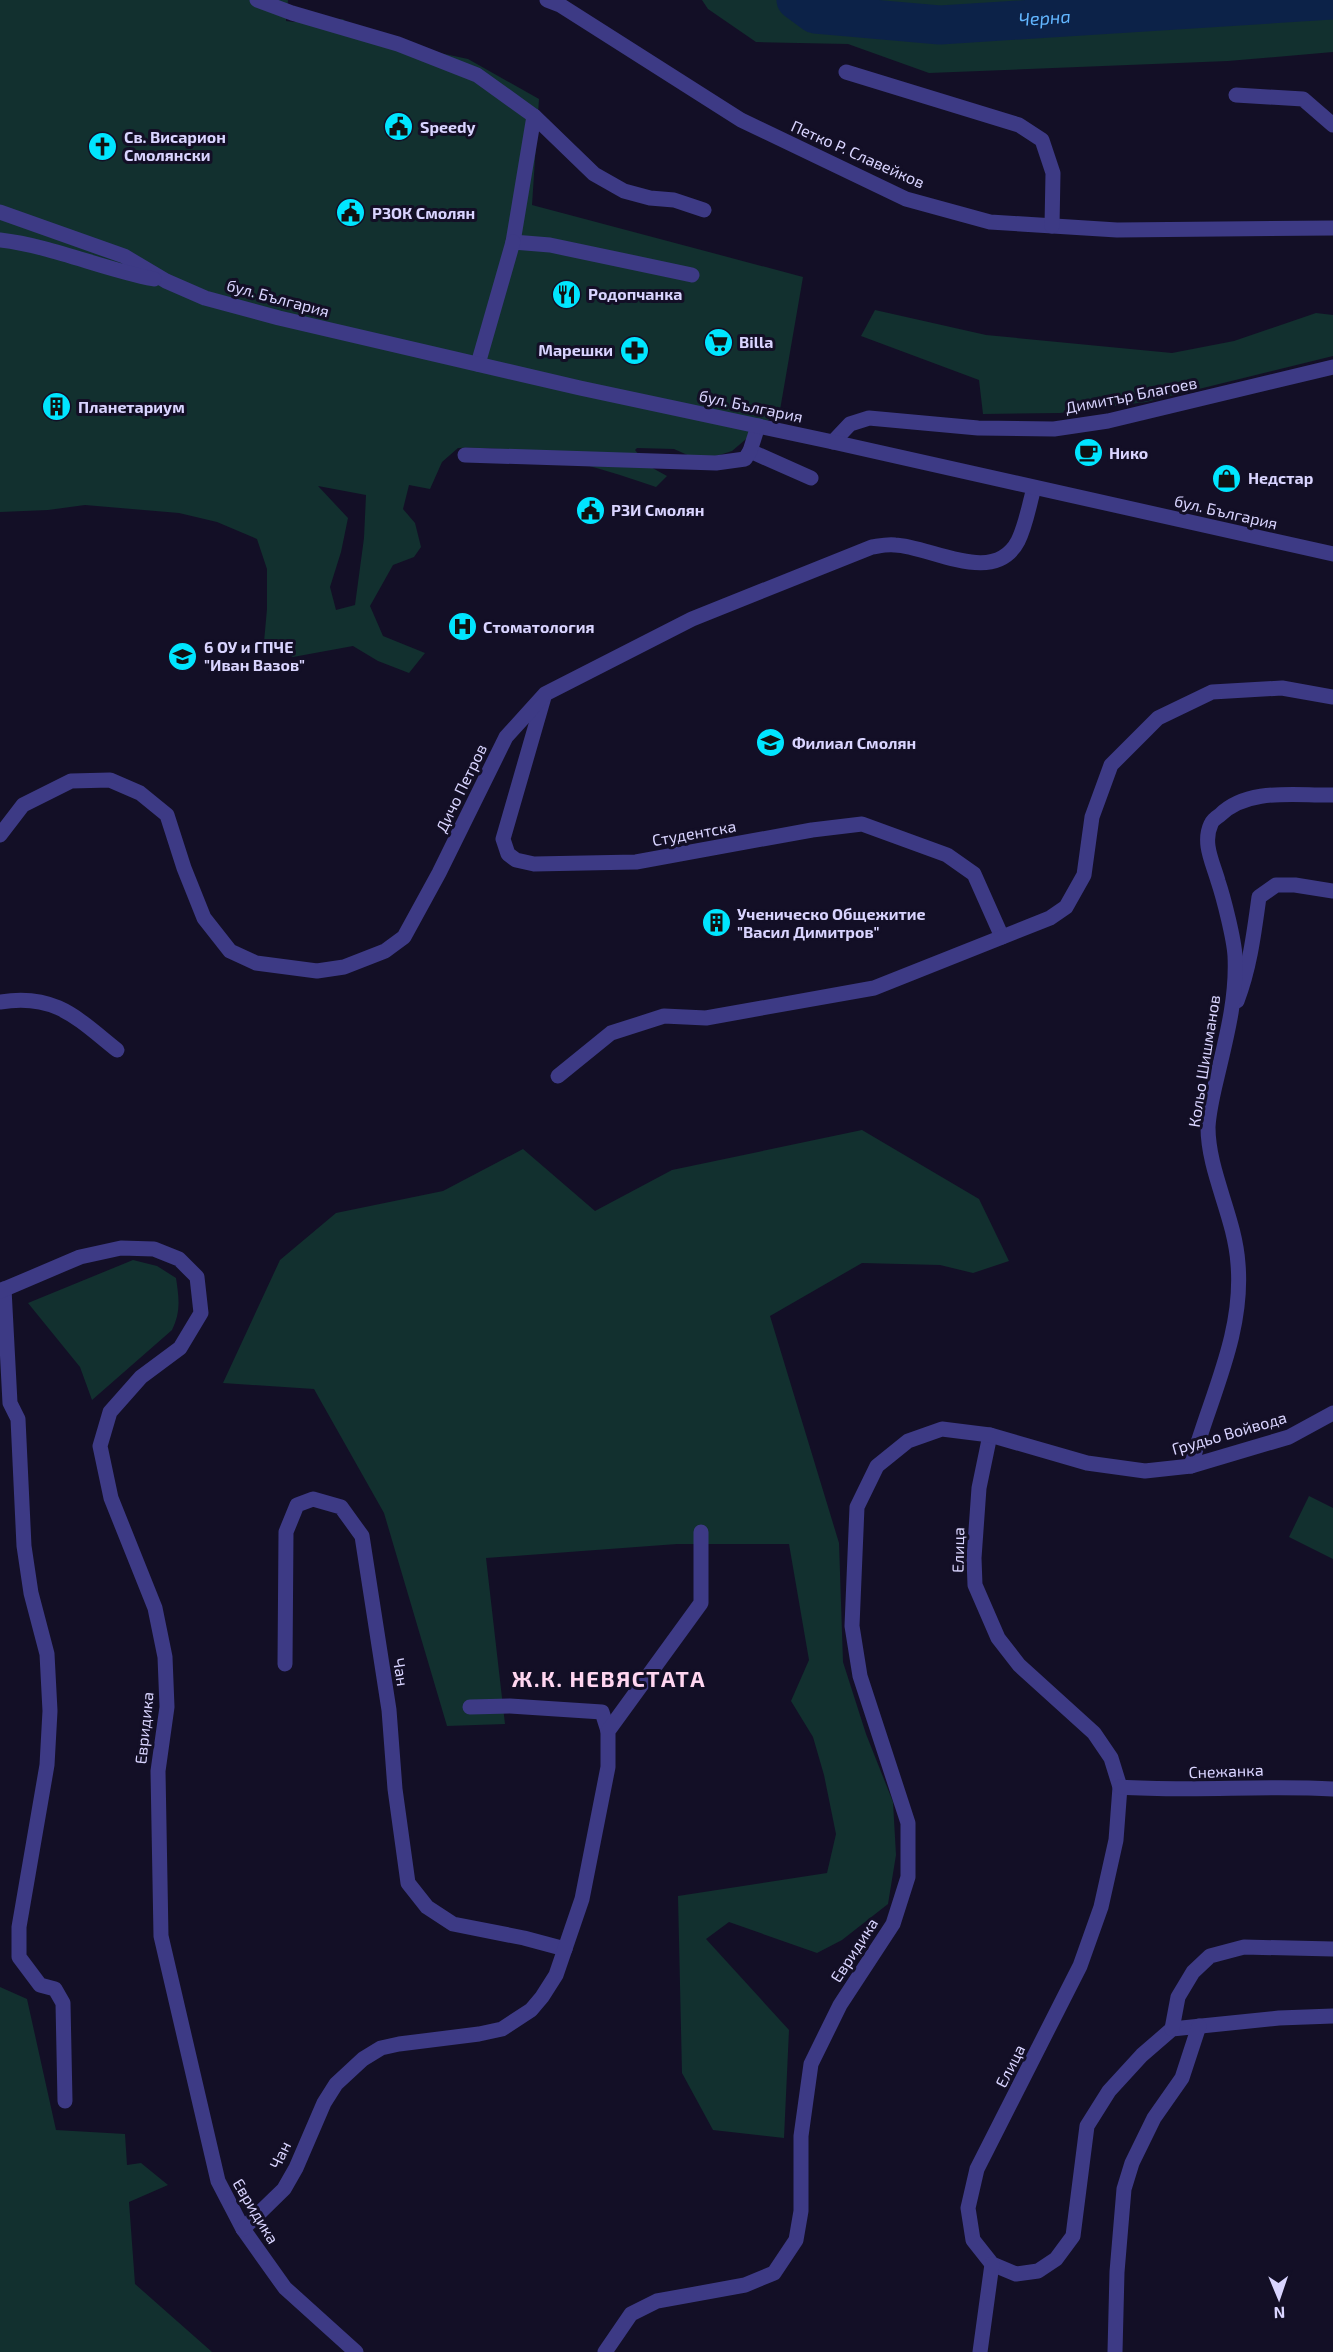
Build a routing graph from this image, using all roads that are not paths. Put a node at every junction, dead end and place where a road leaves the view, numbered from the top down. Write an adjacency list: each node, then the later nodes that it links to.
1 (257, 0): 5 (street)
2 (547, 0): 9 (street, Петко Р. Славейков)
3 (846, 72): 9 (street)
4 (1236, 95): 6 (street)
5 (534, 116): 7 (street); 12 (street)
6 (1333, 126)
7 (704, 210)
8 (0, 212): 14 (street, бул. България)
9 (1052, 226): 10 (street, Петко Р. Славейков)
10 (1333, 228)
11 (0, 240): 14 (street, бул. България)
12 (513, 243): 13 (street); 15 (street)
13 (692, 275)
14 (166, 281): 15 (street, бул. България)
15 (478, 364): 17 (street, бул. България)
16 (1333, 367): 18 (street, Димитър Благоев)
17 (758, 426): 18 (street, бул. България); 19 (street)
18 (833, 442): 22 (street, бул. България)
19 (750, 451): 20 (street); 21 (street)
20 (465, 455)
21 (811, 478)
22 (1034, 488): 23 (street, бул. България); 24 (street, Дичо Петров)
23 (1333, 555)
24 (545, 694): 27 (street, Дичо Петров); 29 (street, Студентска)
25 (1333, 697): 29 (street)
26 (1333, 795): 31 (street, Кольо Шишманов)
27 (0, 835)
28 (1333, 891): 31 (street)
29 (1002, 937): 33 (street)
30 (0, 1002): 32 (street)
31 (1232, 1015): 37 (street, Кольо Шишманов)
32 (117, 1050)
33 (558, 1076)
34 (2, 1290): 49 (street); 50 (street, Евридика)
35 (1333, 1414): 37 (street, Грудьо Войвода)
36 (990, 1435): 37 (street, Грудьо Войвода); 42 (street, Елица); 53 (street, Евридика)
37 (1191, 1466)
38 (702, 1532): 41 (street)
39 (285, 1664): 45 (street, Чан)
40 (470, 1707): 41 (street)
41 (608, 1731): 45 (street, Чан)
42 (1120, 1787): 43 (street, Снежанка); 51 (street, Елица)
43 (1333, 1789)
44 (1333, 1948): 48 (street)
45 (565, 1949): 50 (street, Чан)
46 (1333, 2016): 47 (street)
47 (1199, 2026): 48 (street); 55 (street)
48 (1172, 2029): 51 (street)
49 (65, 2101)
50 (243, 2229): 52 (street, Евридика)
51 (992, 2264): 54 (street)
52 (356, 2352)
53 (605, 2352)
54 (980, 2352)
55 (1115, 2352)

